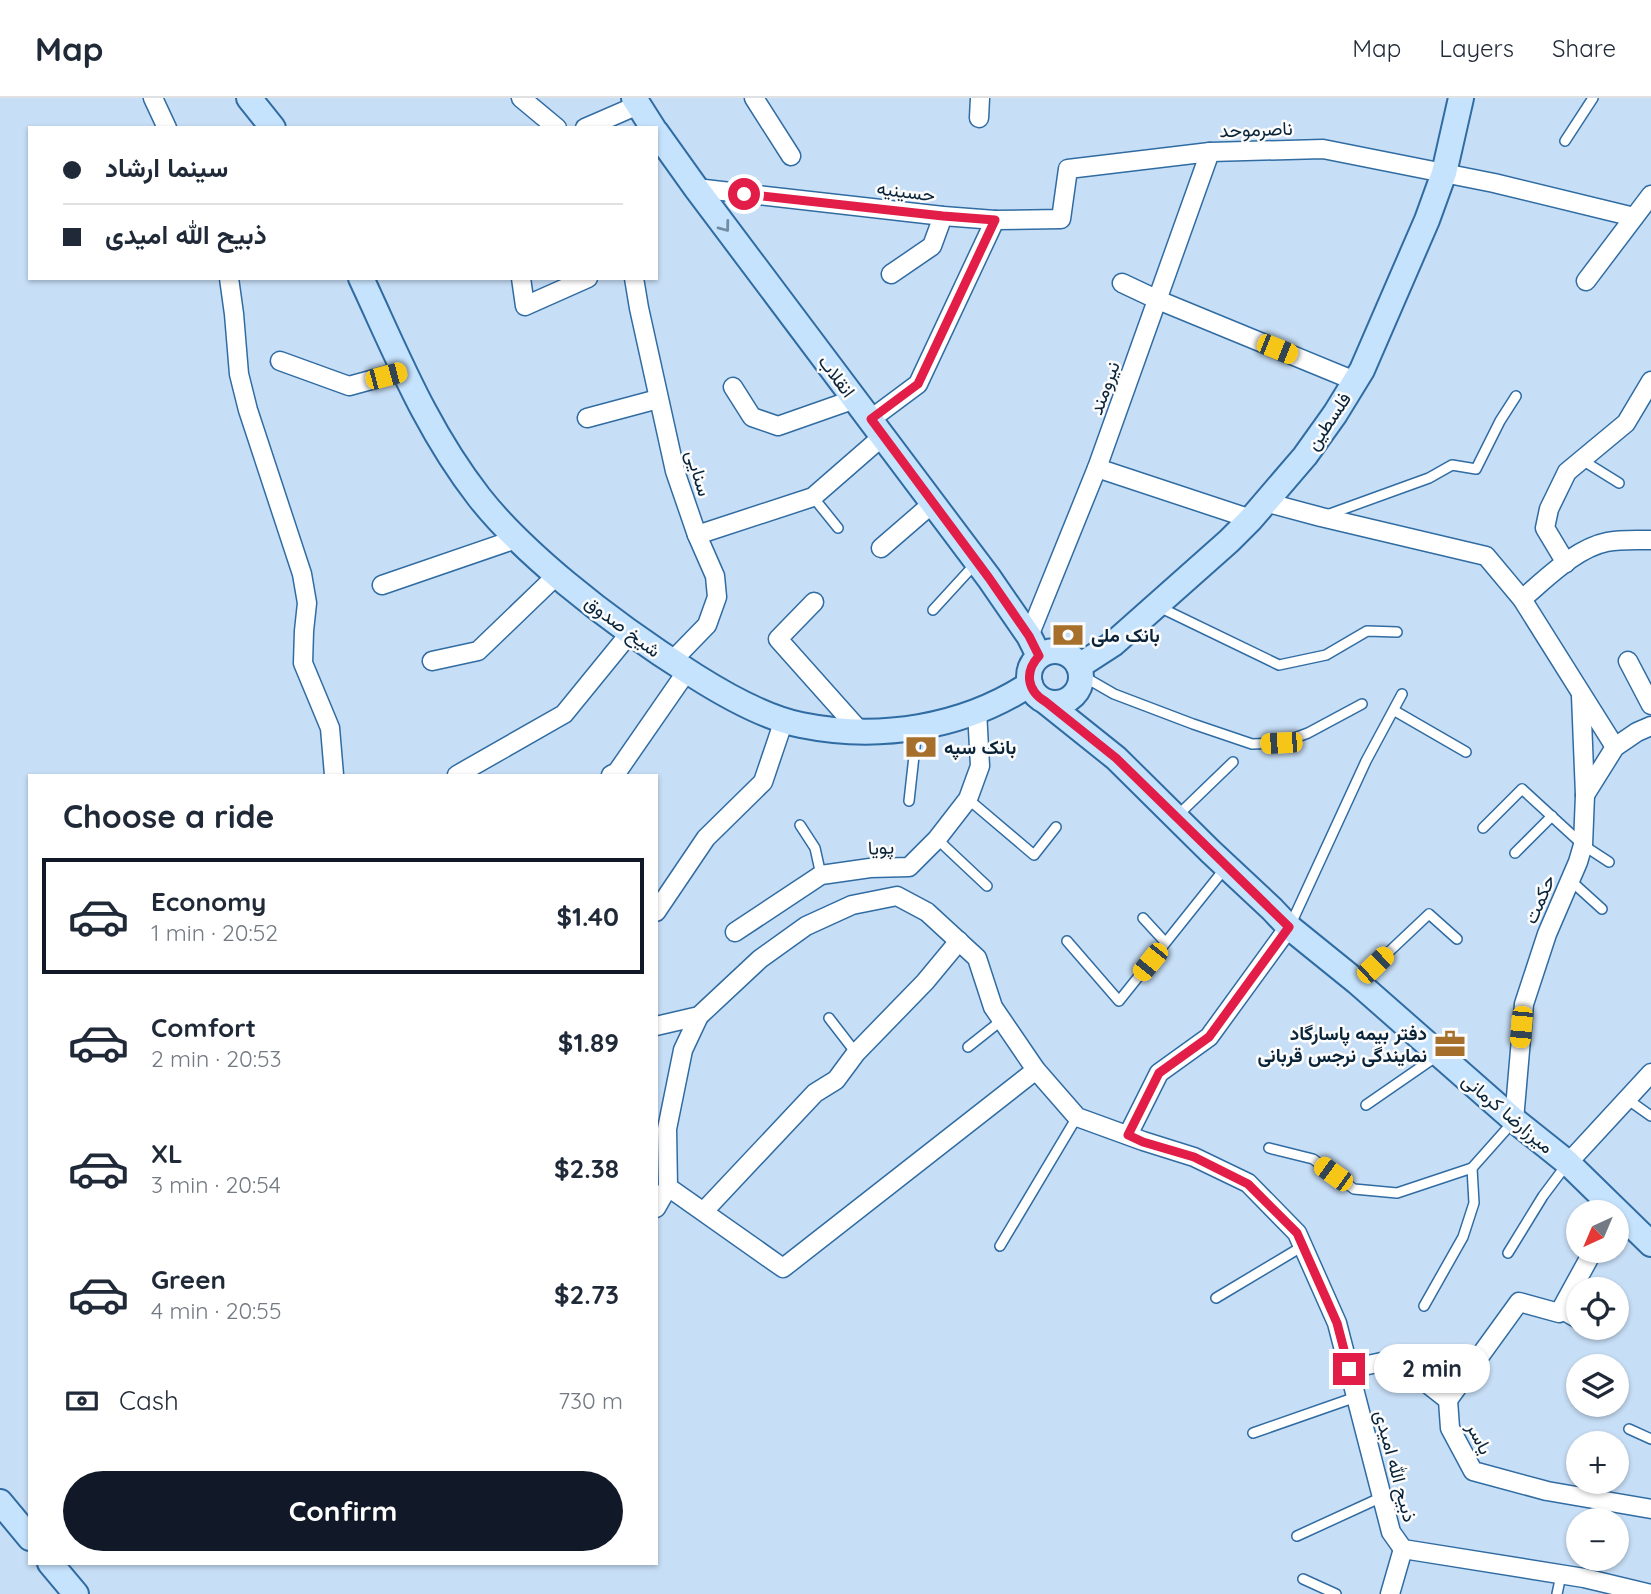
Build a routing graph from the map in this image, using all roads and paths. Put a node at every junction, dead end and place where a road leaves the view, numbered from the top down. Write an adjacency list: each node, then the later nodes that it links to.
1 (153, 98): 10 (street)
2 (249, 98): 11 (main road)
3 (521, 98): 12 (street)
4 (754, 98): 18 (street)
5 (980, 98): 9 (street)
6 (1461, 98): 20 (main road, فلسطین)
7 (1594, 98): 16 (lane)
8 (639, 107): 13 (street); 14 (main road, انقلاب)
9 (979, 118)
10 (166, 126)
11 (271, 126)
12 (555, 126)
13 (590, 126)
14 (652, 126)
15 (658, 134): 21 (main road, انقلاب)
16 (1565, 141)
17 (1210, 152): 19 (street, ناصرموحد); 20 (street, ناصرموحد); 34 (street, نیرومند)
18 (791, 156)
19 (1068, 169): 25 (street, حسینیه)
20 (1444, 173): 24 (street, ناصرموحد); 37 (main road, فلسطین)
21 (696, 188): 23 (street, حسینیه); 42 (main road, انقلاب, one-way to 42)
22 (1651, 195): 24 (street)
23 (943, 216): 25 (street, حسینیه); 26 (street)
24 (1634, 217): 32 (street)
25 (995, 220): 44 (street)
26 (891, 274)
27 (229, 280): 87 (street)
28 (362, 280): 36 (main road, شیخ صدوق)
29 (521, 280): 30 (street)
30 (584, 280)
31 (634, 280): 41 (street, سنایی)
32 (1586, 281)
33 (1122, 283): 34 (street)
34 (1158, 300): 37 (street); 46 (street, نیرومند)
35 (280, 361): 36 (street)
36 (404, 371): 54 (main road, شیخ صدوق)
37 (1355, 381): 50 (main road, فلسطین)
38 (1651, 381): 45 (street)
39 (733, 387): 42 (street)
40 (1516, 396): 51 (lane)
41 (658, 398): 43 (street); 53 (street, سنایی)
42 (855, 399): 44 (main road, انقلاب)
43 (587, 418)
44 (877, 428): 48 (street); 49 (main road, انقلاب)
45 (1582, 460): 47 (lane); 58 (street)
46 (1097, 468): 50 (street, حکمت); 67 (street, نیرومند)
47 (1619, 483)
48 (813, 497): 52 (lane); 53 (street)
49 (933, 503): 56 (street); 57 (main road, انقلاب)
50 (1258, 510): 51 (street, حکمت); 63 (main road, فلسطین)
51 (1321, 517): 61 (street, حکمت)
52 (838, 528)
53 (698, 535): 70 (street, سنایی)
54 (516, 538): 59 (main road, شیخ صدوق); 60 (street)
55 (1651, 540): 58 (street)
56 (881, 548)
57 (977, 562): 64 (lane); 67 (main road, انقلاب)
58 (1566, 563): 61 (street)
59 (557, 575): 66 (main road, شیخ صدوق); 68 (street)
60 (383, 585)
61 (1522, 599): 72 (street, حکمت)
62 (814, 602): 81 (street)
63 (1156, 606): 65 (lane); 71 (main road, فلسطین)
64 (933, 610)
65 (1397, 632)
66 (630, 633): 70 (main road, شیخ صدوق); 88 (street)
67 (1034, 646): 71 (main road); 73 (main road)
68 (432, 661)
69 (1628, 661): 76 (street)
70 (679, 666): 79 (main road, شیخ صدوق); 89 (street, سنایی)
71 (1079, 677): 73 (main road, فلسطین); 75 (lane); 85 (main road)
72 (1580, 692): 83 (street, حکمت); 90 (street, حکمت)
73 (1038, 693): 77 (main road, شیخ صدوق); 85 (main road)
74 (1402, 694): 78 (lane)
75 (1362, 704)
76 (1651, 705)
77 (977, 711): 80 (main road, شیخ صدوق); 91 (street, پویا)
78 (1395, 711): 84 (lane); 109 (lane)
79 (784, 720): 81 (main road, شیخ صدوق); 106 (street)
80 (917, 727): 81 (main road, شیخ صدوق); 92 (lane)
81 (860, 731)
82 (1646, 733): 83 (street)
83 (1615, 747): 90 (street)
84 (1466, 752)
85 (1116, 758): 94 (main road, میرزارضا کرمانی)
86 (1233, 762): 94 (lane)
87 (334, 774)
88 (459, 774)
89 (613, 774)
90 (1585, 796): 99 (street, حکمت)
91 (968, 799): 96 (lane); 98 (street, پویا)
92 (909, 801)
93 (1552, 816): 97 (lane); 99 (lane); 100 (lane)
94 (1175, 817): 102 (main road, میرزارضا کرمانی)
95 (800, 825): 103 (lane)
96 (1056, 827)
97 (1483, 828)
98 (937, 839): 103 (street, پویا); 105 (lane)
99 (1583, 845): 101 (lane); 104 (street, حکمت)
100 (1515, 853)
101 (1609, 862)
102 (1226, 867): 109 (main road, میرزارضا کرمانی); 114 (lane)
103 (821, 876): 110 (street, پویا)
104 (1570, 880): 107 (lane); 129 (street, حکمت)
105 (987, 886)
106 (658, 909)
107 (1602, 909)
108 (1143, 918): 114 (lane)
109 (1289, 927): 115 (main road, میرزارضا کرمانی); 130 (street)
110 (735, 932)
111 (1457, 939): 115 (lane)
112 (959, 941): 116 (street, ذبیح الله امیدی); 118 (street, ذبیح الله امیدی); 121 (street)
113 (1067, 941): 114 (lane)
114 (1165, 942)
115 (1357, 982): 122 (main road, میرزارضا کرمانی)
116 (699, 1016): 119 (street); 134 (street)
117 (829, 1018): 121 (lane)
118 (1002, 1020): 120 (lane); 123 (street, ذبیح الله امیدی)
119 (658, 1026)
120 (968, 1047)
121 (856, 1053): 137 (street)
122 (1439, 1054): 126 (lane); 129 (main road, میرزارضا کرمانی)
123 (1036, 1070): 128 (street, ذبیح الله امیدی); 137 (street)
124 (1651, 1073): 125 (street)
125 (1628, 1099): 127 (lane); 132 (street)
126 (1366, 1105)
127 (1651, 1116)
128 (1077, 1117): 130 (street, ذبیح الله امیدی); 141 (lane)
129 (1514, 1120): 132 (main road, میرزارضا کرمانی); 133 (lane)
130 (1128, 1135): 140 (street, ذبیح الله امیدی)
131 (1269, 1148): 133 (lane)
132 (1568, 1163): 135 (main road, میرزارضا کرمانی); 142 (lane)
133 (1472, 1168): 145 (lane)
134 (668, 1187): 136 (street); 137 (street)
135 (1604, 1200)
136 (658, 1204)
137 (704, 1211)
138 (1629, 1224): 139 (main road, میرزارضا کرمانی)
139 (1651, 1244)
140 (1303, 1246): 144 (lane); 148 (street, ذبیح الله امیدی)
141 (1000, 1247)
142 (1508, 1253)
143 (1586, 1264): 146 (street)
144 (1216, 1298)
145 (1424, 1306)
146 (1559, 1313): 147 (lane); 150 (street)
147 (1566, 1317)
148 (1349, 1369): 149 (street, ذبیح الله امیدی); 150 (street)
149 (1356, 1398): 152 (lane); 154 (street, ذبیح الله امیدی)
150 (1448, 1400): 156 (street, یاسر)
151 (1629, 1429): 153 (lane)
152 (1253, 1433)
153 (1651, 1439)
154 (1382, 1497): 158 (lane); 159 (street, ذبیح الله امیدی)
155 (0, 1502): 157 (main road)
156 (1651, 1509)
157 (28, 1536)
158 (1297, 1536)
159 (1403, 1549): 161 (street, ذبیح الله امیدی); 165 (street)
160 (52, 1565): 163 (main road)
161 (1560, 1575): 166 (lane); 167 (street, ذبیح الله امیدی)
162 (1303, 1579): 164 (lane)
163 (76, 1594)
164 (1336, 1594)
165 (1390, 1594)
166 (1557, 1594)
167 (1651, 1594)

